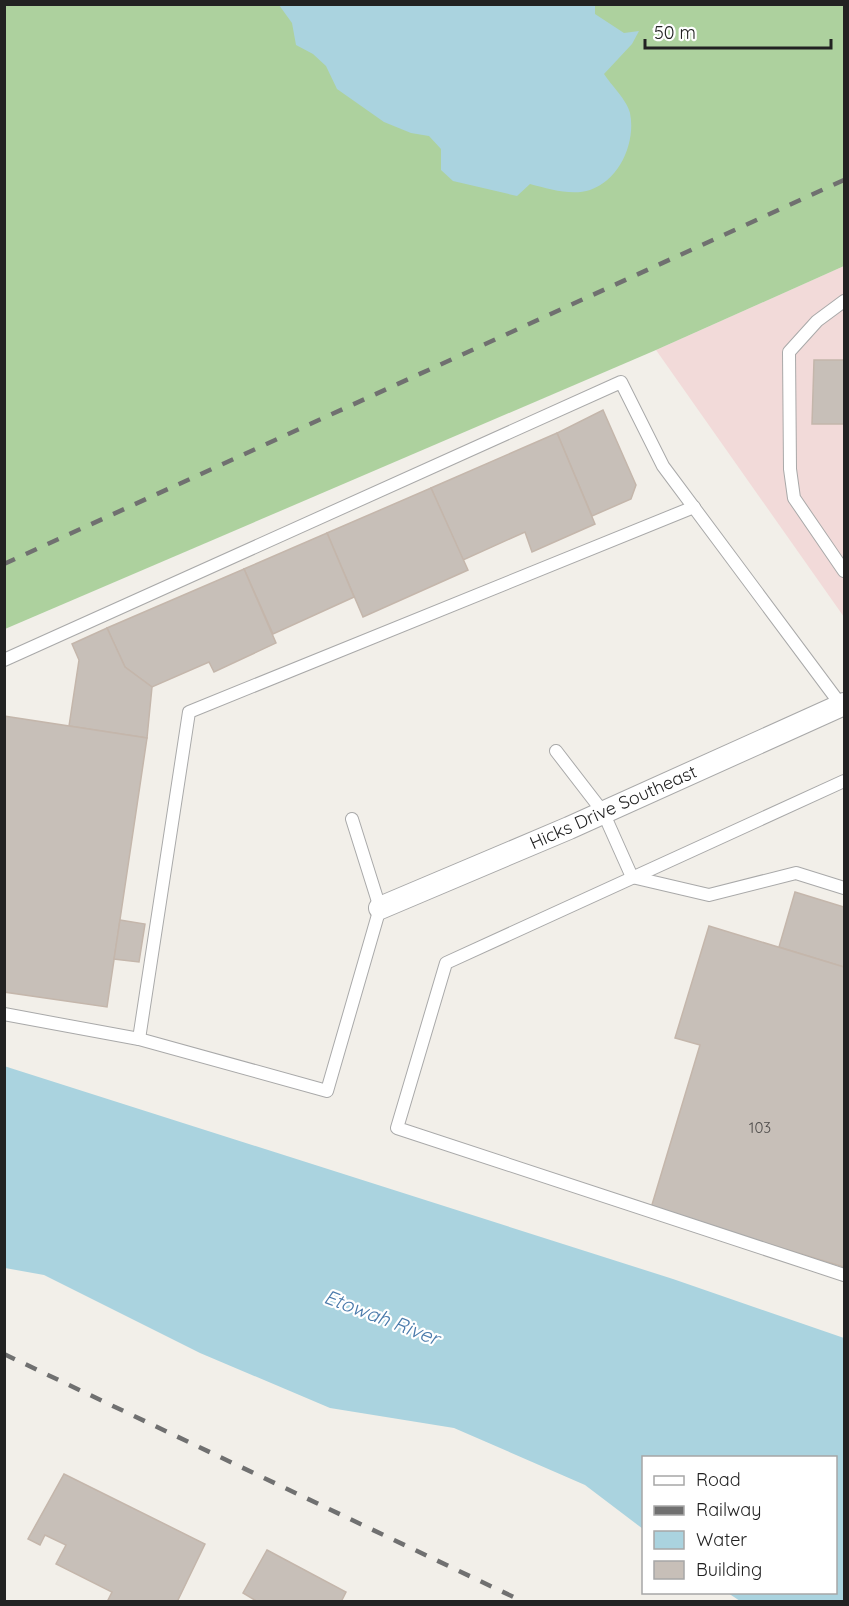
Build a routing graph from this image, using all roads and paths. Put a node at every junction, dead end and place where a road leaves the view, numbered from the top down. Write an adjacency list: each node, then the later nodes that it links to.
1 (844, 300): 3 (lane)
2 (694, 507): 4 (lane); 5 (lane); 14 (lane)
3 (844, 571)
4 (4, 660)
5 (843, 704): 8 (street, Hicks Drive Southeast)
6 (555, 751): 8 (lane)
7 (844, 781): 10 (lane)
8 (603, 812): 10 (lane); 12 (street, Hicks Drive Southeast)
9 (352, 819): 12 (lane)
10 (632, 877): 11 (lane); 15 (lane)
11 (844, 888)
12 (380, 908): 14 (lane)
13 (4, 1014): 14 (lane)
14 (139, 1039)
15 (844, 1275)

